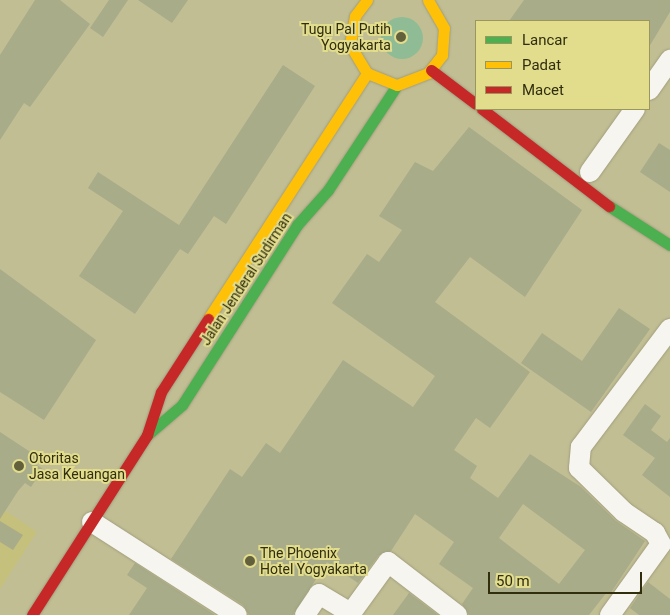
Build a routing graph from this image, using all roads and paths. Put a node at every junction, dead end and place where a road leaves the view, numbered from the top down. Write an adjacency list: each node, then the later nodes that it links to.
1 (366, 0): 7 (main road)
2 (433, 2): 3 (main road)
3 (442, 55): 5 (main road); 6 (main road)
4 (670, 60): 9 (street)
5 (454, 65)
6 (431, 70): 8 (main road); 10 (main road)
7 (367, 74): 8 (main road); 17 (main road, Jalan Jenderal Sudirman)
8 (397, 84): 18 (main road, Jalan Jenderal Sudirman)
9 (650, 89)
10 (475, 103)
11 (483, 110): 15 (main road)
12 (634, 110): 13 (street)
13 (590, 172)
14 (628, 202): 15 (main road)
15 (645, 226): 16 (main road)
16 (670, 245)
17 (240, 268): 18 (main road); 20 (main road, Jalan Jenderal Sudirman)
18 (261, 282): 20 (main road, Jalan Jenderal Sudirman)
19 (670, 329): 27 (street)
20 (148, 435): 21 (main road, Jalan Jenderal Sudirman)
21 (92, 522): 23 (main road, Jalan Jenderal Sudirman); 24 (street)
22 (352, 614): 25 (street); 26 (street)
23 (32, 615)
24 (237, 615)
25 (305, 615)
26 (457, 615)
27 (610, 615)

